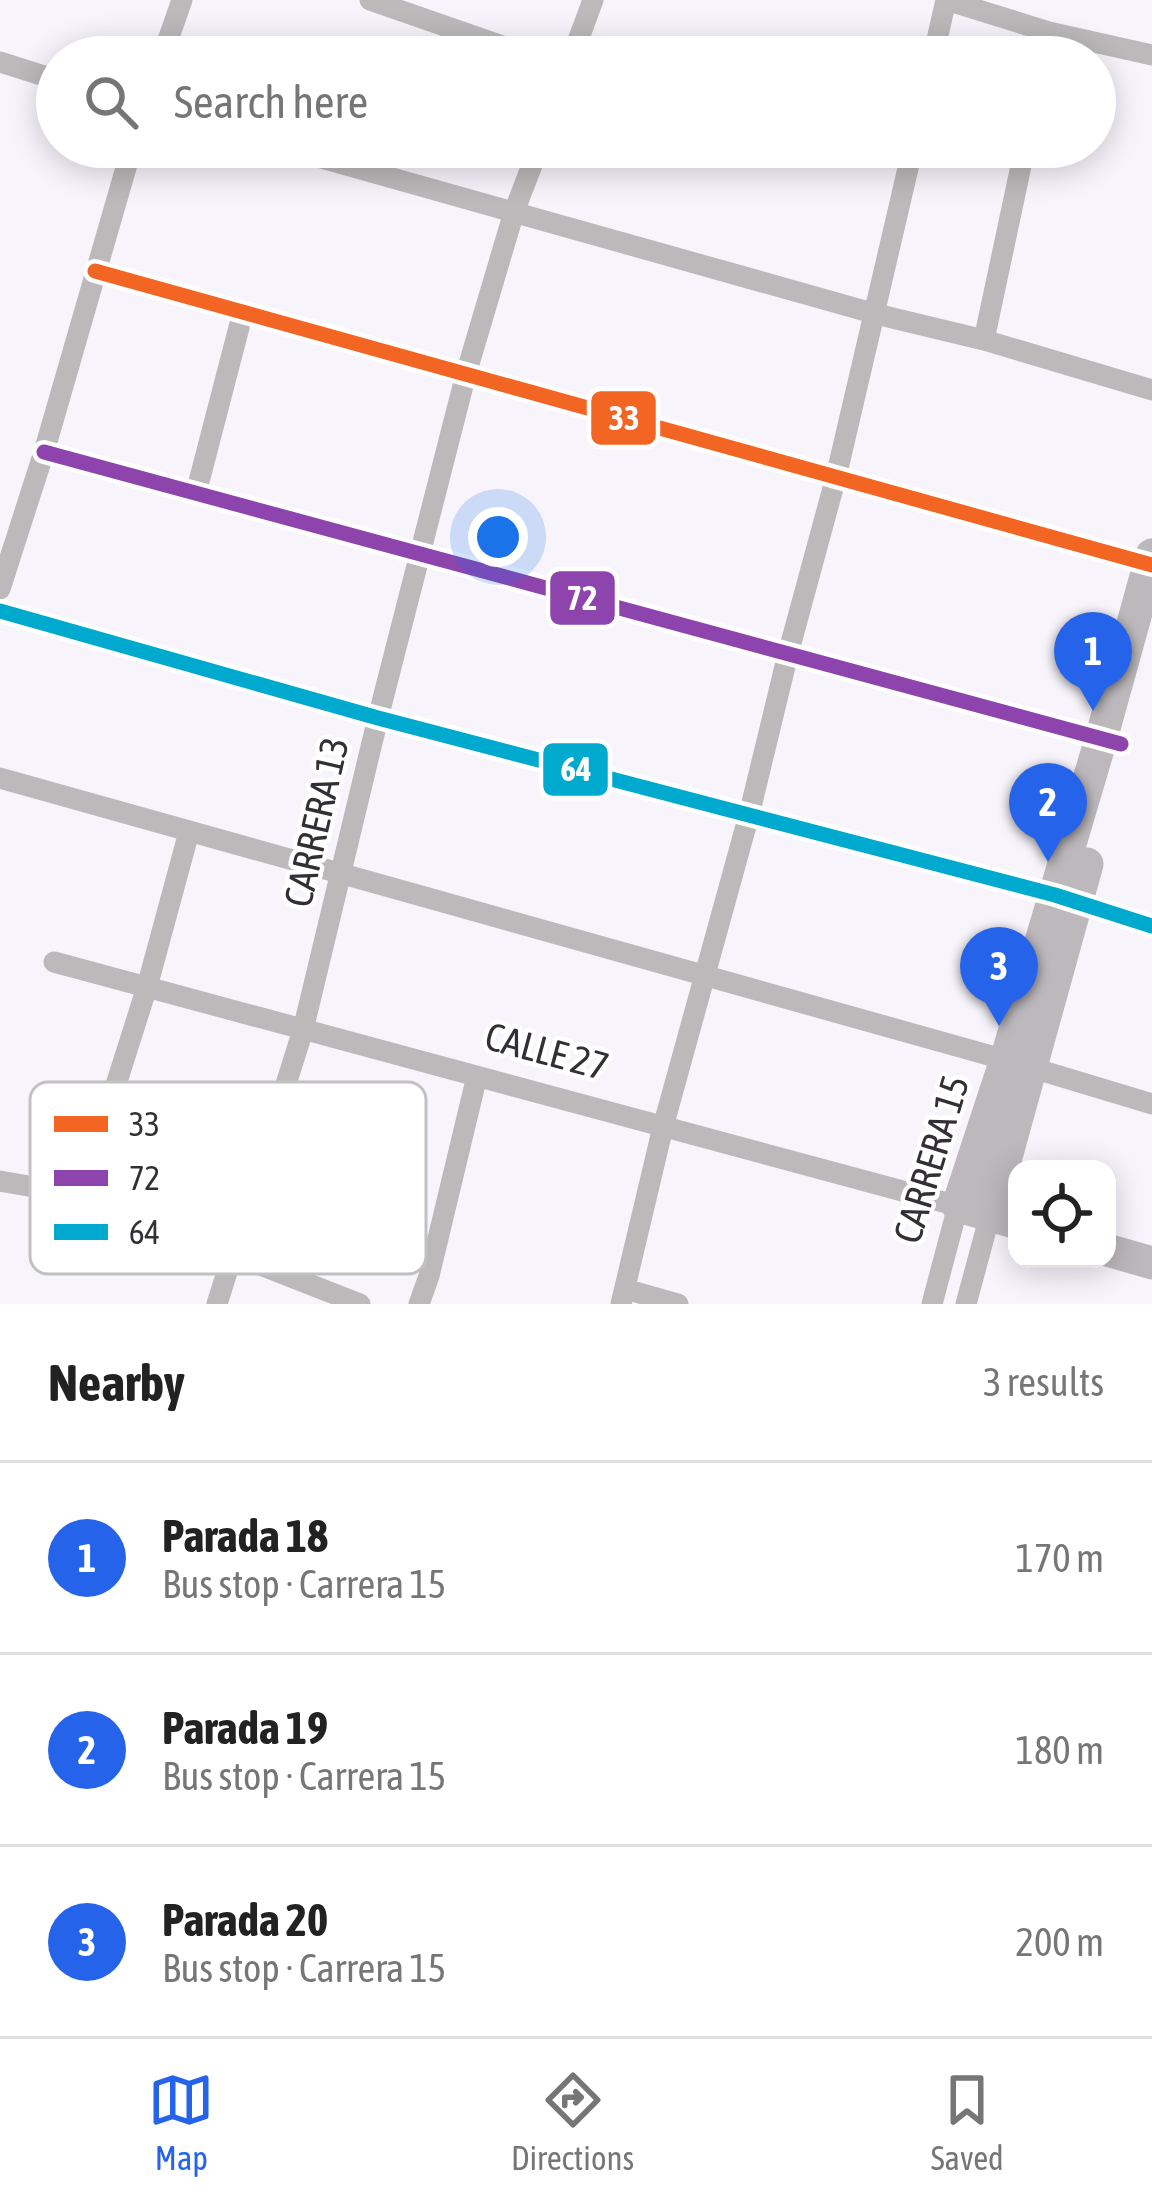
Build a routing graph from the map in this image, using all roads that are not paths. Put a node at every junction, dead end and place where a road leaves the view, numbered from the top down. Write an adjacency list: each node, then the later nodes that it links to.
1 (182, 0): 6 (street)
2 (370, 0): 7 (street)
3 (593, 0): 8 (street)
4 (946, 0): 5 (street); 9 (street)
5 (1049, 32): 10 (street); 11 (street)
6 (169, 36)
7 (474, 36)
8 (580, 36)
9 (938, 36)
10 (1048, 36)
11 (1067, 36)
12 (1116, 47): 13 (street)
13 (1152, 55)
14 (0, 62): 15 (street)
15 (36, 73)
16 (126, 168): 22 (street)
17 (358, 168): 21 (street)
18 (531, 168): 21 (street, CARRERA 13)
19 (908, 168): 24 (street)
20 (1021, 168): 25 (street)
21 (514, 212): 24 (street); 26 (street, CARRERA 13)
22 (95, 271): 23 (street); 28 (street)
23 (242, 312): 26 (street); 30 (street)
24 (876, 314): 25 (street); 29 (street)
25 (984, 340): 27 (street)
26 (466, 374): 29 (street); 31 (street, CARRERA 13)
27 (1152, 391)
28 (44, 452): 30 (street); 33 (street)
29 (836, 477): 32 (street); 36 (street)
30 (196, 493): 31 (street)
31 (422, 554): 36 (street); 37 (street, CARRERA 13)
32 (1151, 562): 38 (street, CARRERA 15)
33 (0, 590)
34 (0, 611): 37 (street)
35 (1152, 629): 38 (street, CARRERA 15)
36 (788, 654): 38 (street); 40 (street)
37 (378, 718): 40 (street); 42 (street, CARRERA 13)
38 (1115, 739): 43 (street, CARRERA 15)
39 (0, 778): 41 (street)
40 (749, 814): 43 (street); 46 (street)
41 (190, 832): 42 (street); 47 (street)
42 (340, 874): 46 (street); 48 (street, CARRERA 13)
43 (1066, 899): 44 (street); 49 (street, CARRERA 15)
44 (1152, 926)
45 (54, 962): 47 (street, CALLE 27)
46 (705, 976): 49 (street); 54 (street)
47 (147, 987): 48 (street, CALLE 27); 51 (street)
48 (303, 1030): 50 (street, CALLE 27); 52 (street, CARRERA 13)
49 (1018, 1065): 53 (street); 57 (street, CARRERA 15)
50 (477, 1076): 54 (street, CALLE 27); 65 (street)
51 (117, 1082)
52 (287, 1082)
53 (1152, 1104)
54 (663, 1126): 57 (street, CALLE 27); 62 (street)
55 (0, 1181): 56 (street)
56 (30, 1186)
57 (988, 1215): 67 (street, CARRERA 15); 68 (street, CARRERA 15)
58 (1116, 1253): 59 (street)
59 (1152, 1263)
60 (228, 1274): 63 (street, CARRERA 13)
61 (281, 1274): 64 (street)
62 (623, 1297): 66 (street)
63 (218, 1304)
64 (360, 1304)
65 (419, 1304)
66 (678, 1304)
67 (932, 1304)
68 (966, 1304)

